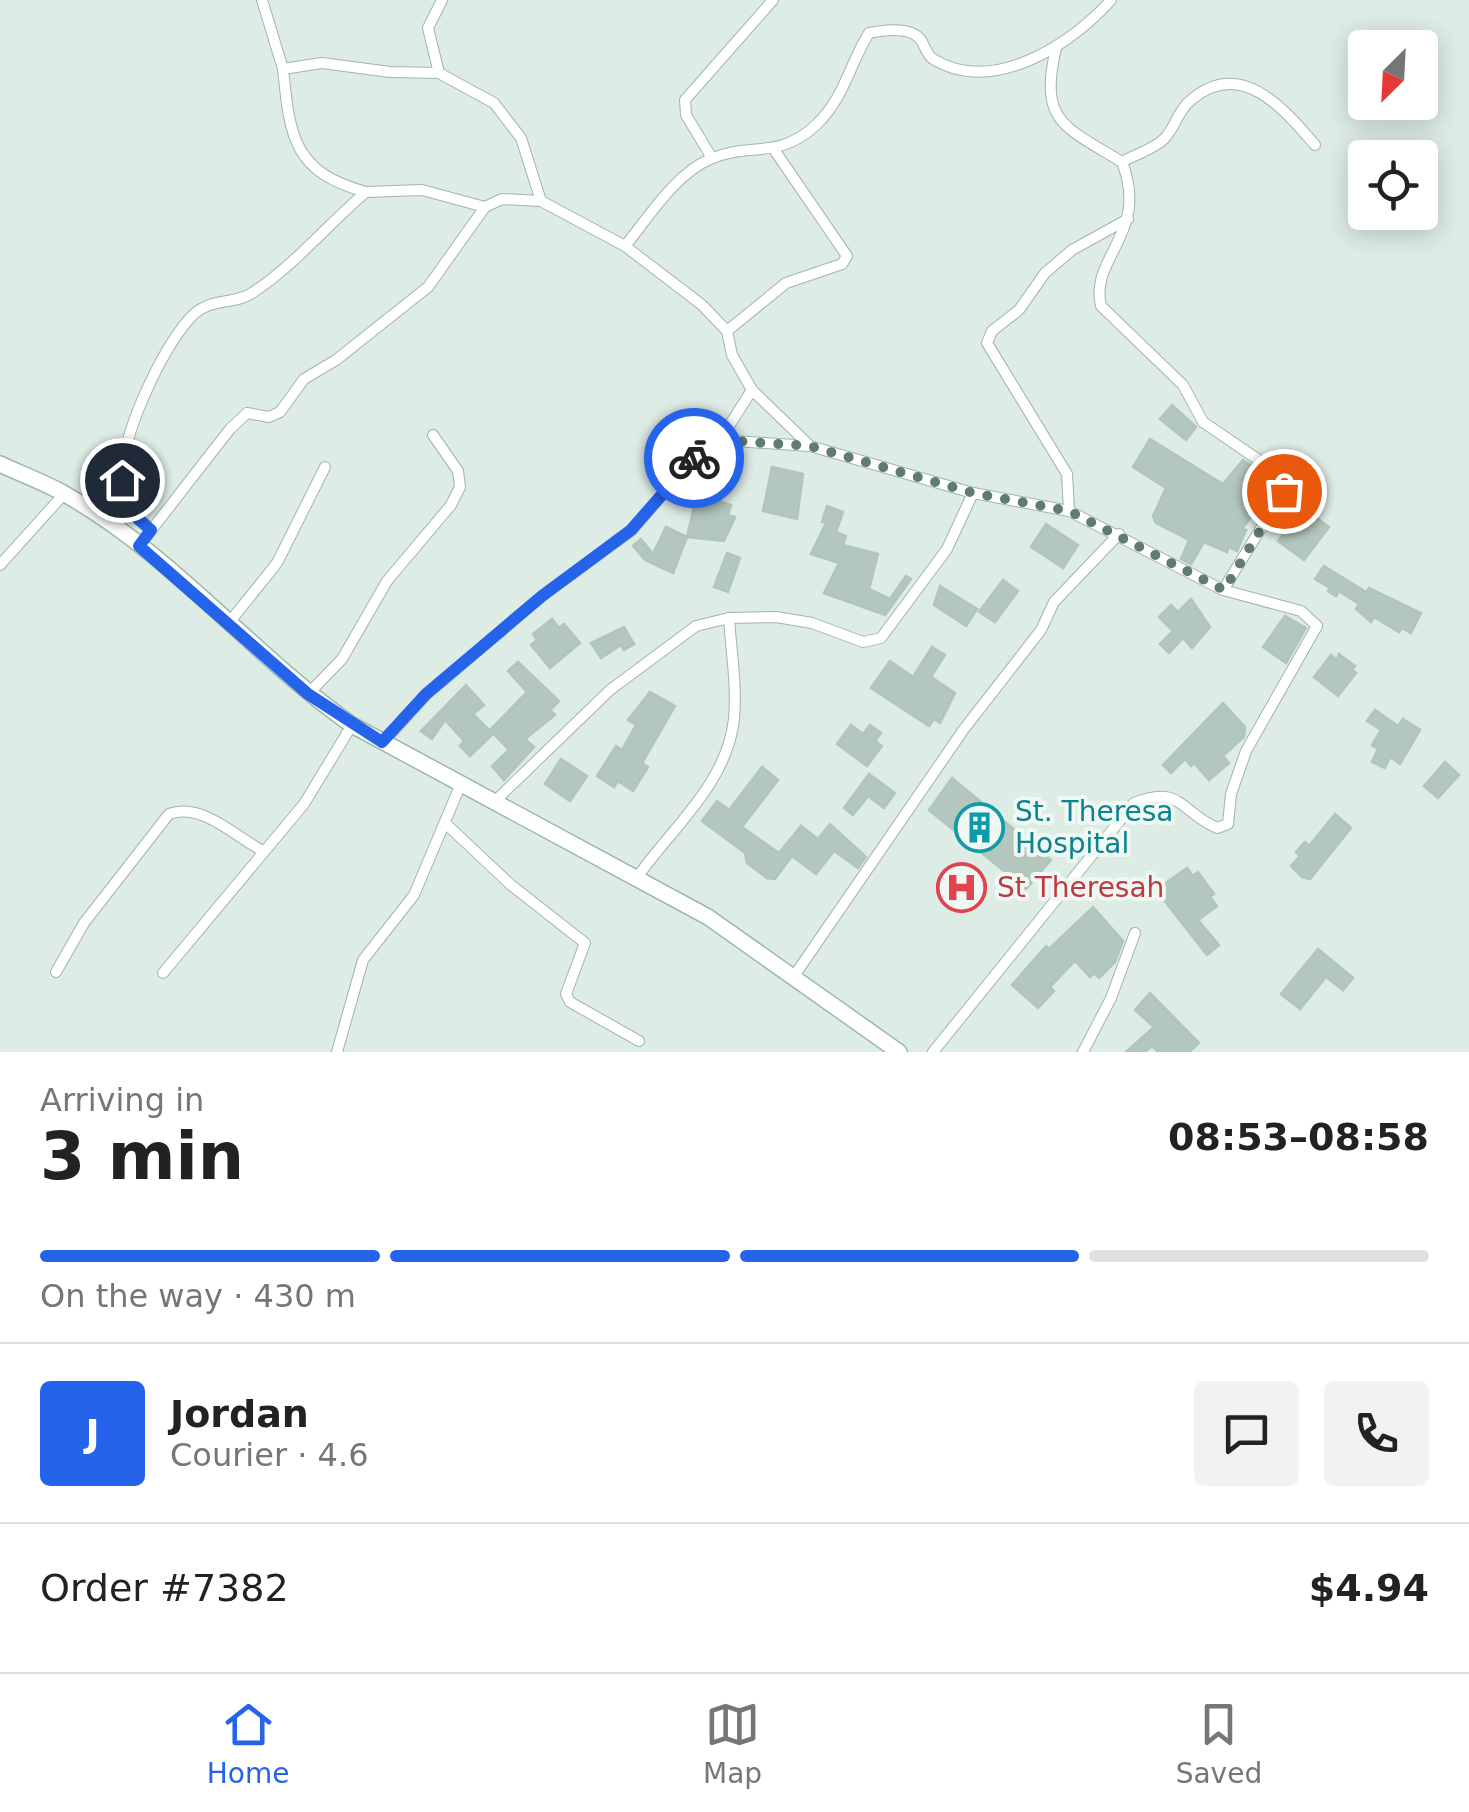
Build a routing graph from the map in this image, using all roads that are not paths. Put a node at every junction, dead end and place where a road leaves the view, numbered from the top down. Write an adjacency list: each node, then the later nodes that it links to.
1 (262, 0): 6 (street)
2 (442, 0): 7 (street)
3 (773, 0): 10 (street)
4 (1111, 0): 5 (street)
5 (1056, 48): 9 (street); 11 (street)
6 (283, 70): 7 (street); 12 (street)
7 (439, 72): 13 (street)
8 (1314, 145): 11 (street)
9 (775, 151): 10 (street); 17 (street)
10 (712, 158): 16 (street)
11 (1122, 162): 15 (street)
12 (366, 192): 14 (street); 27 (street)
13 (541, 201): 14 (street); 16 (street)
14 (485, 208): 27 (street)
15 (1129, 218): 26 (street); 31 (street)
16 (625, 246): 17 (street)
17 (727, 331): 18 (street)
18 (752, 390): 20 (street); 21 (street)
19 (433, 436): 34 (street)
20 (720, 440): 21 (street); 36 (street)
21 (810, 446): 24 (street)
22 (0, 464): 25 (street)
23 (325, 467): 33 (street)
24 (973, 493): 26 (street); 32 (street)
25 (64, 494): 29 (street); 30 (street)
26 (1069, 511): 28 (street)
27 (151, 530): 29 (street)
28 (1119, 534): 31 (street); 45 (street)
29 (139, 546): 33 (street)
30 (0, 566)
31 (1224, 590): 49 (street)
32 (729, 618): 38 (street); 41 (street)
33 (228, 624): 34 (street)
34 (308, 694): 35 (street)
35 (352, 725): 36 (street); 40 (street)
36 (382, 742): 37 (street)
37 (460, 786): 38 (street); 39 (street)
38 (493, 803): 41 (street)
39 (446, 823): 46 (street); 47 (street)
40 (263, 852): 43 (street); 44 (street)
41 (638, 876): 45 (street)
42 (1134, 933): 50 (street)
43 (56, 972)
44 (163, 973)
45 (792, 979): 48 (street)
46 (640, 1042)
47 (337, 1052)
48 (899, 1052)
49 (933, 1052)
50 (1082, 1052)

